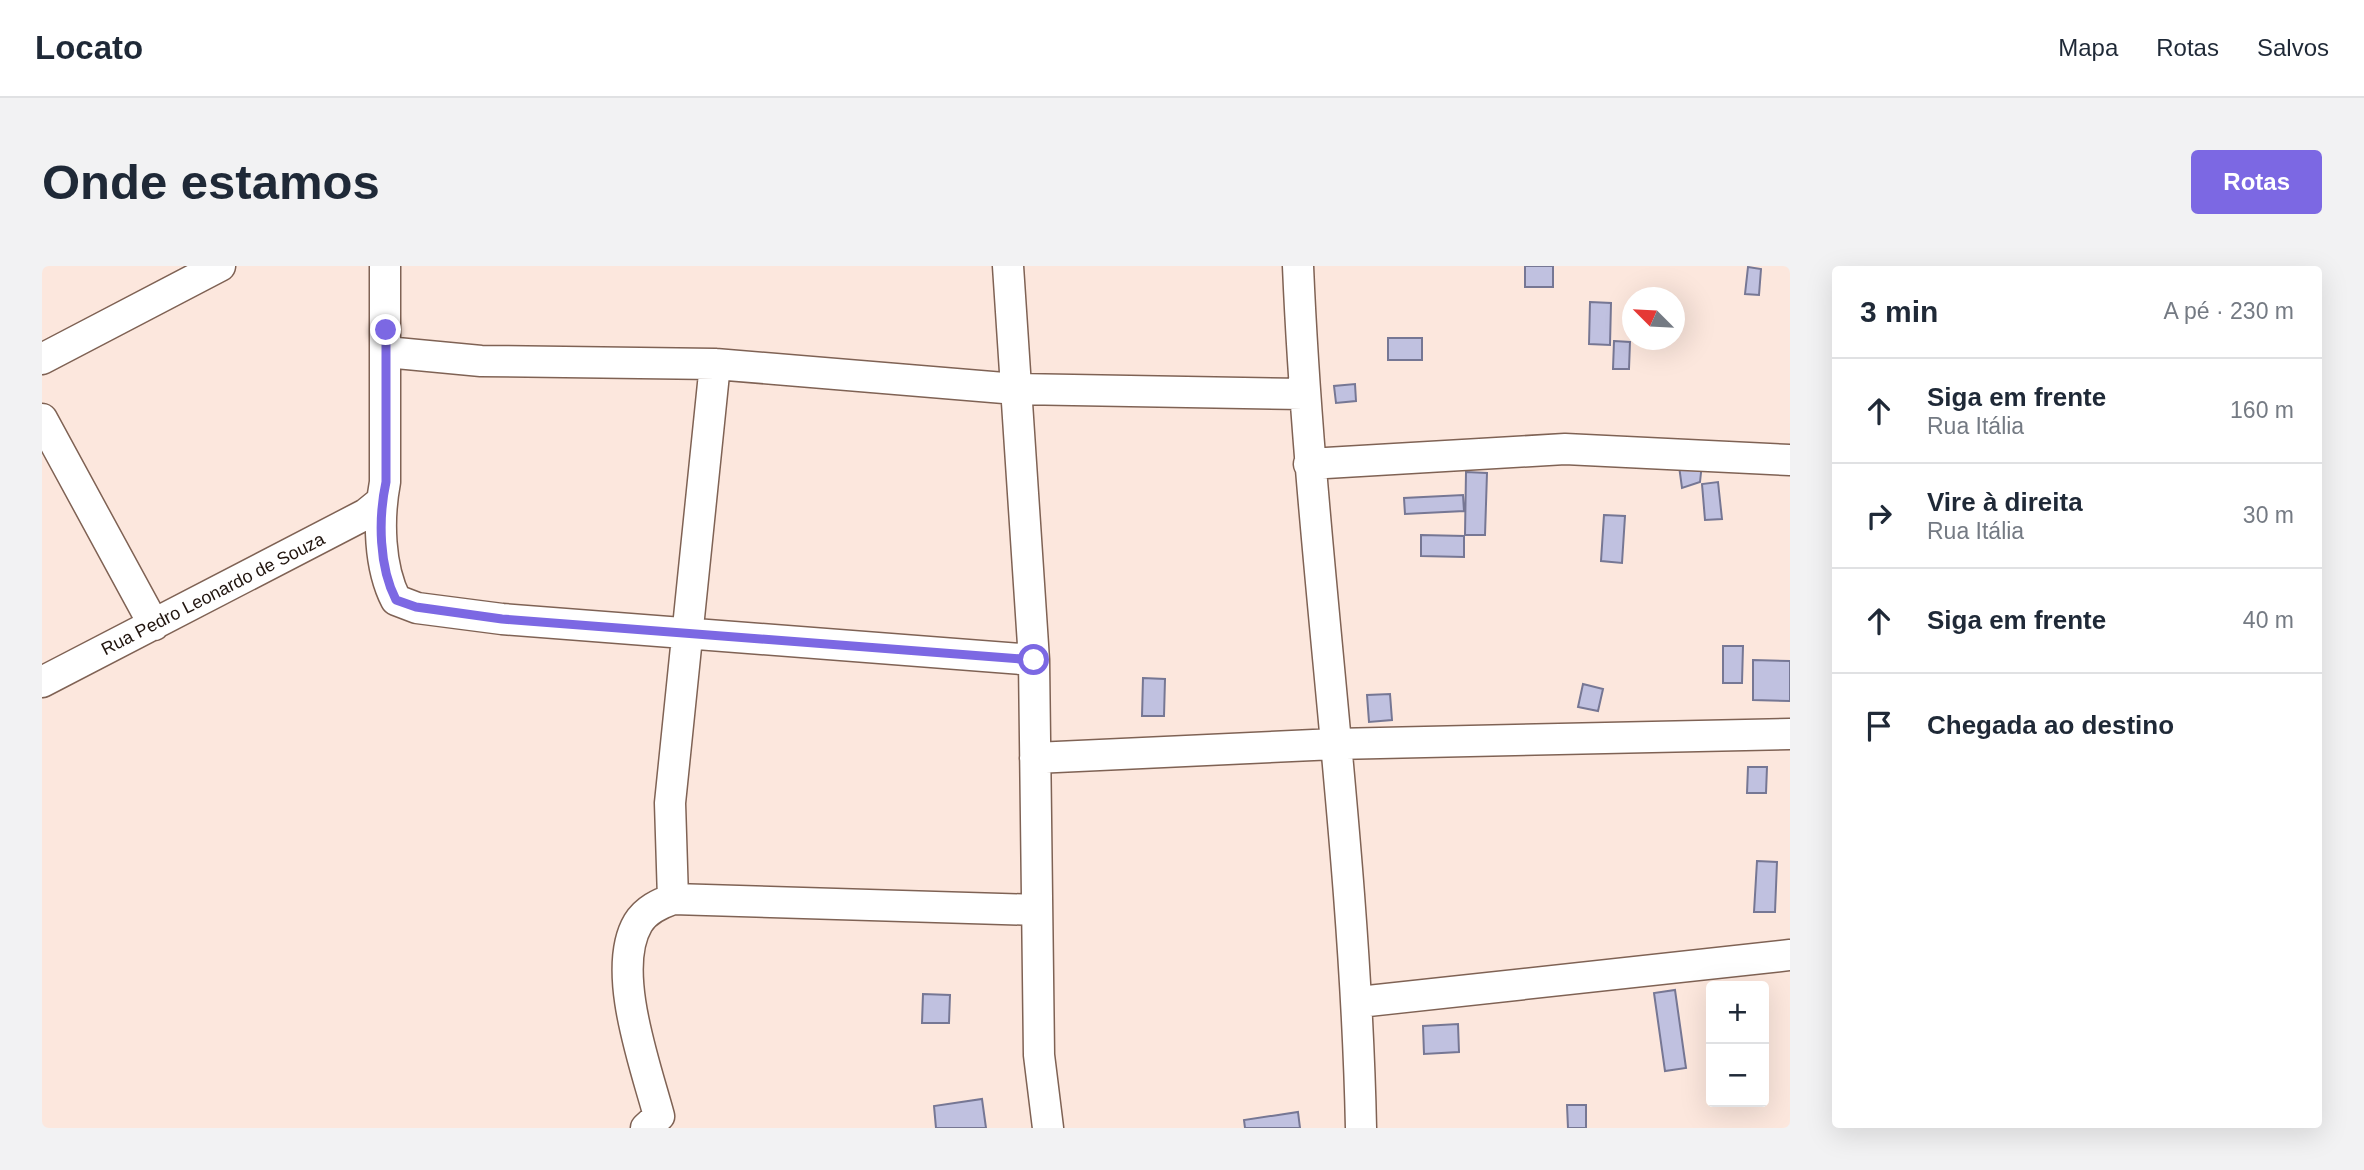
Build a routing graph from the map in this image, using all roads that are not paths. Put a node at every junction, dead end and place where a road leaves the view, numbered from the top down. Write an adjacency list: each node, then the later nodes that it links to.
1 (220, 266): 6 (street)
2 (385, 266): 5 (street)
3 (1008, 266): 8 (street)
4 (1298, 266): 9 (street)
5 (386, 352): 7 (street); 13 (street)
6 (42, 359)
7 (715, 364): 8 (street); 15 (street)
8 (1016, 389): 9 (street); 16 (street)
9 (1303, 394): 12 (street)
10 (42, 419): 14 (street)
11 (1790, 460): 12 (street)
12 (1309, 464): 19 (street)
13 (382, 501): 14 (street, Rua Pedro Leonardo de Souza); 15 (street)
14 (154, 625): 17 (street, Rua Pedro Leonardo de Souza)
15 (687, 632): 16 (street); 21 (street)
16 (1034, 660): 20 (street)
17 (42, 682)
18 (1790, 734): 19 (street)
19 (1335, 744): 20 (street); 24 (street)
20 (1035, 758): 22 (street)
21 (673, 899): 22 (street); 25 (street)
22 (1037, 910): 26 (street)
23 (1790, 955): 24 (street)
24 (1359, 1002): 27 (street)
25 (646, 1128)
26 (1048, 1128)
27 (1361, 1128)

